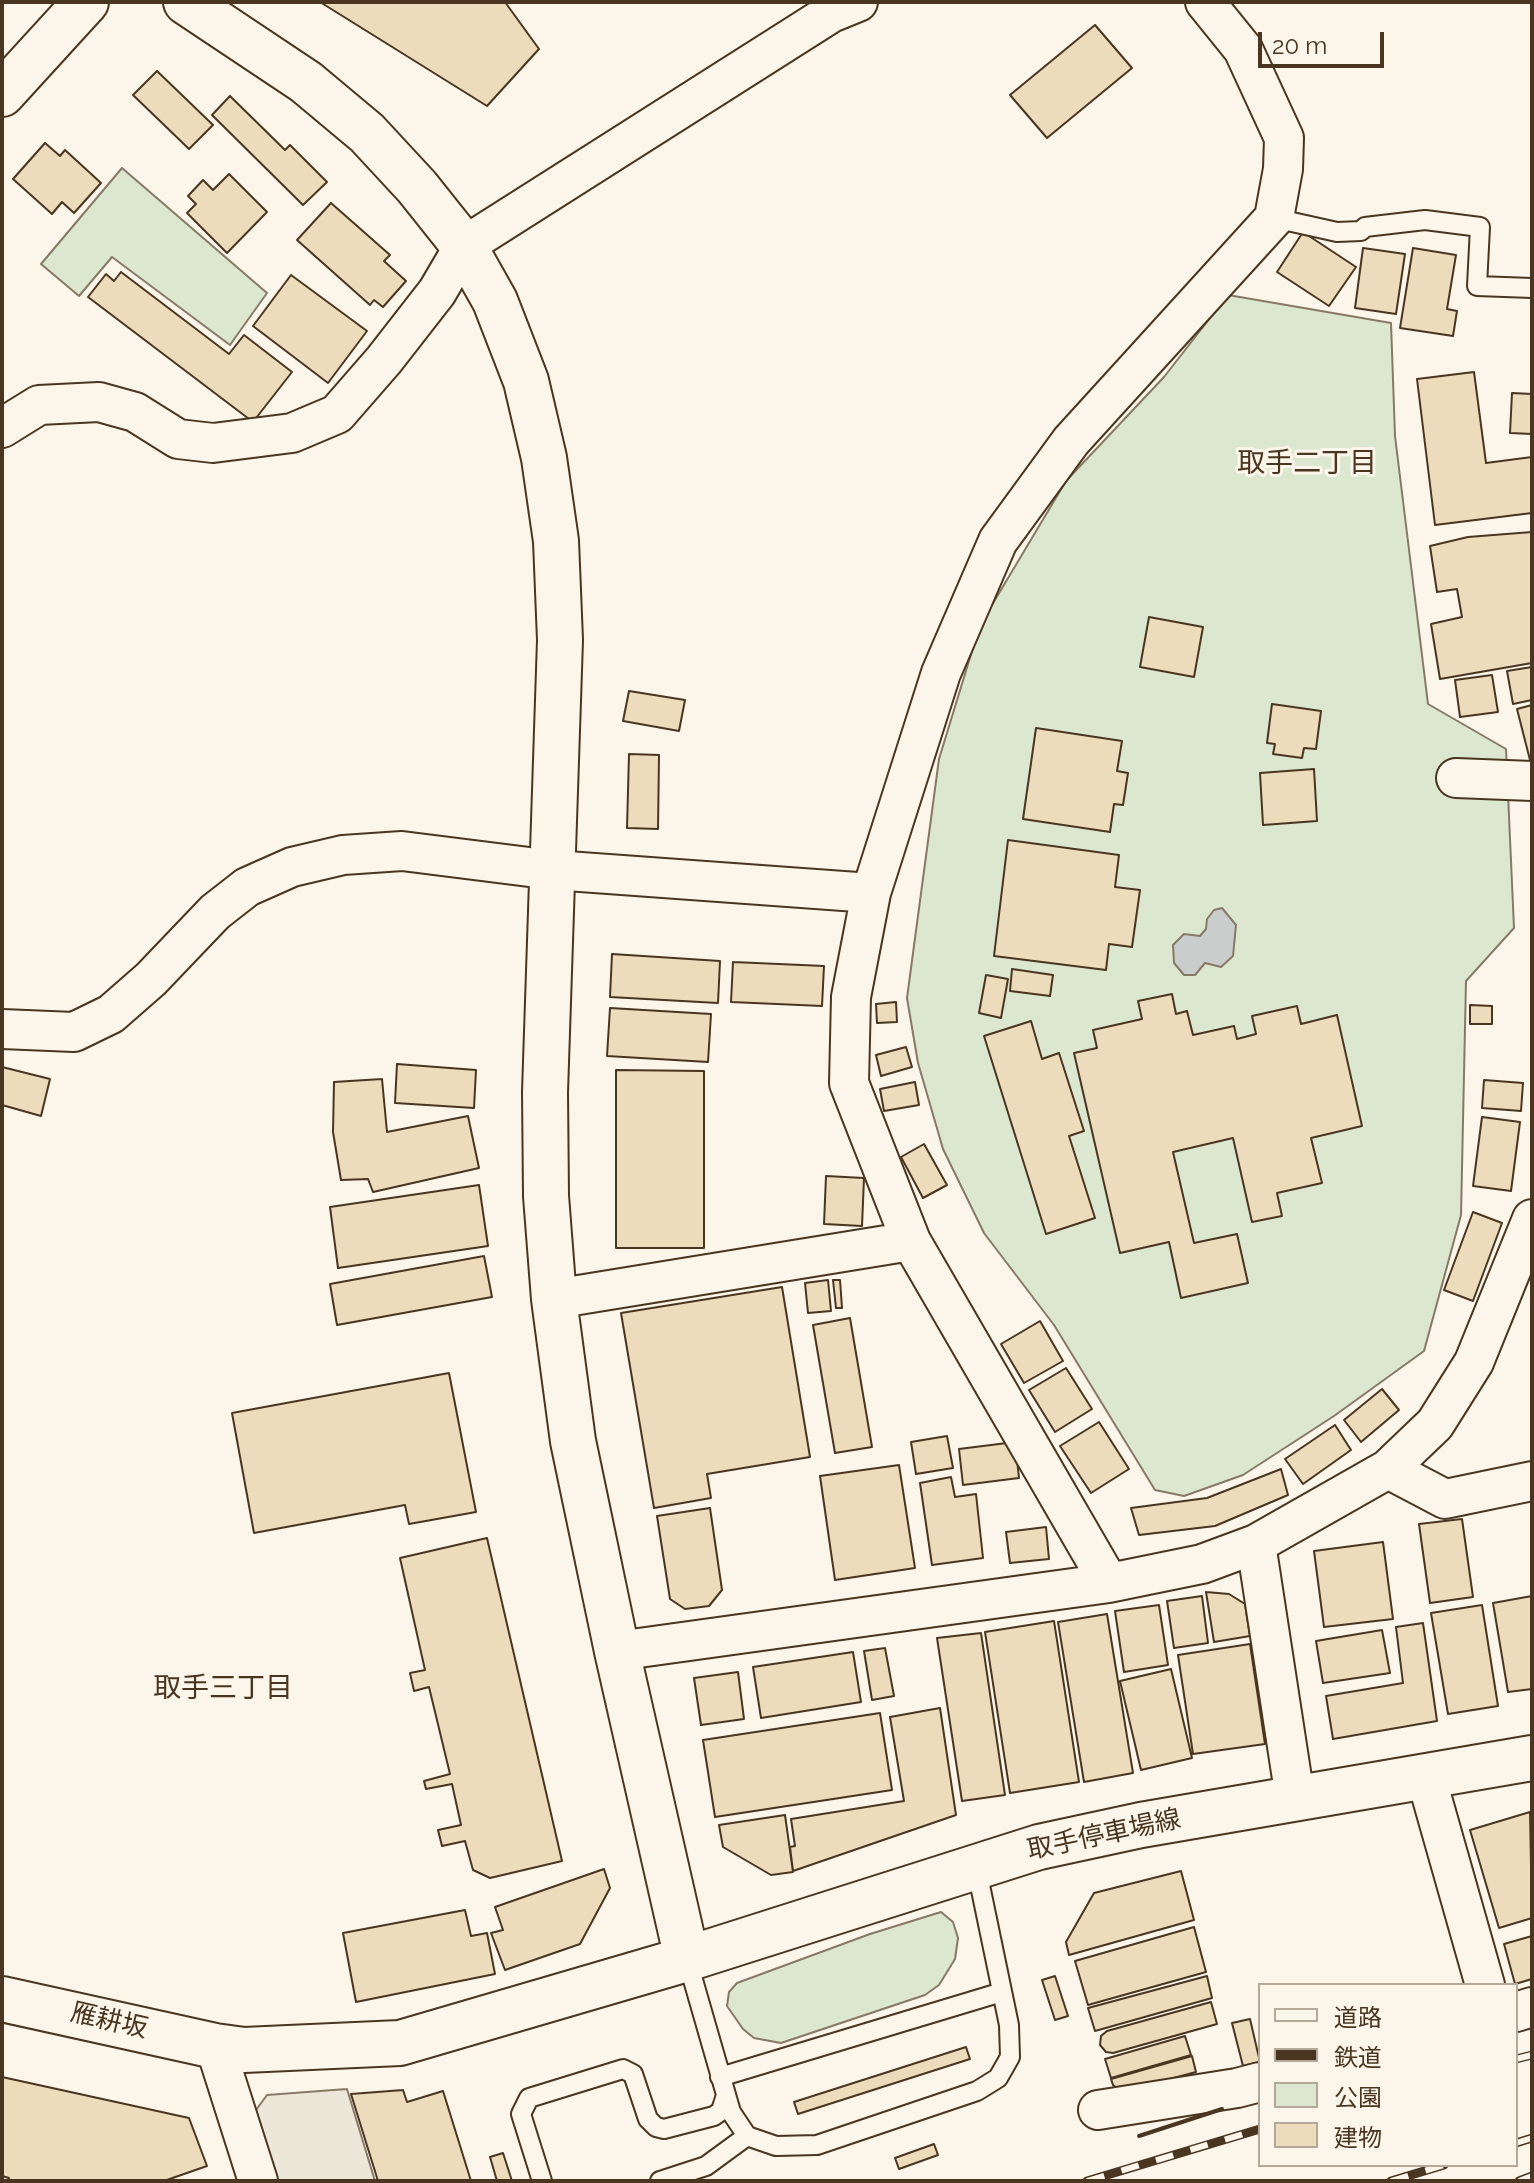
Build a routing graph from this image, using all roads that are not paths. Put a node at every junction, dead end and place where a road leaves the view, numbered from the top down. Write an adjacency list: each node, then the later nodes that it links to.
1 (86, 2): 5 (street)
2 (186, 2): 7 (street)
3 (858, 2): 7 (street)
4 (1205, 2): 6 (street)
5 (2, 94)
6 (1274, 218): 8 (lane); 13 (street)
7 (464, 246): 9 (street); 12 (street)
8 (1532, 288)
9 (2, 428)
10 (1456, 778): 11 (street)
11 (1532, 781)
12 (553, 870): 13 (street); 14 (street); 17 (street)
13 (871, 893): 16 (street)
14 (2, 1029)
15 (1532, 1219): 18 (street)
16 (911, 1241): 17 (street); 21 (street)
17 (554, 1299): 22 (street)
18 (1388, 1469): 19 (street); 20 (street)
19 (1532, 1481)
20 (1256, 1544): 21 (street); 25 (street)
21 (1109, 1583): 22 (street)
22 (617, 1651): 27 (street)
23 (1532, 1758): 24 (street, 取手停車場線)
24 (1426, 1777): 25 (street, 取手停車場線); 28 (street)
25 (1295, 1798): 26 (street, 取手停車場線)
26 (976, 1866): 27 (street, 取手停車場線); 29 (lane)
27 (687, 1959): 31 (street, 雁耕坂); 32 (lane)
28 (1484, 1983)
29 (1002, 1992): 32 (lane); 36 (lane)
30 (2, 1999): 31 (street, 雁耕坂)
31 (215, 2046): 37 (street)
32 (720, 2077): 34 (lane)
33 (1258, 2082): 35 (street)
34 (726, 2095): 36 (lane); 38 (lane)
35 (1098, 2110)
36 (747, 2136): 39 (lane)
37 (258, 2181)
38 (542, 2181)
39 (660, 2181)

